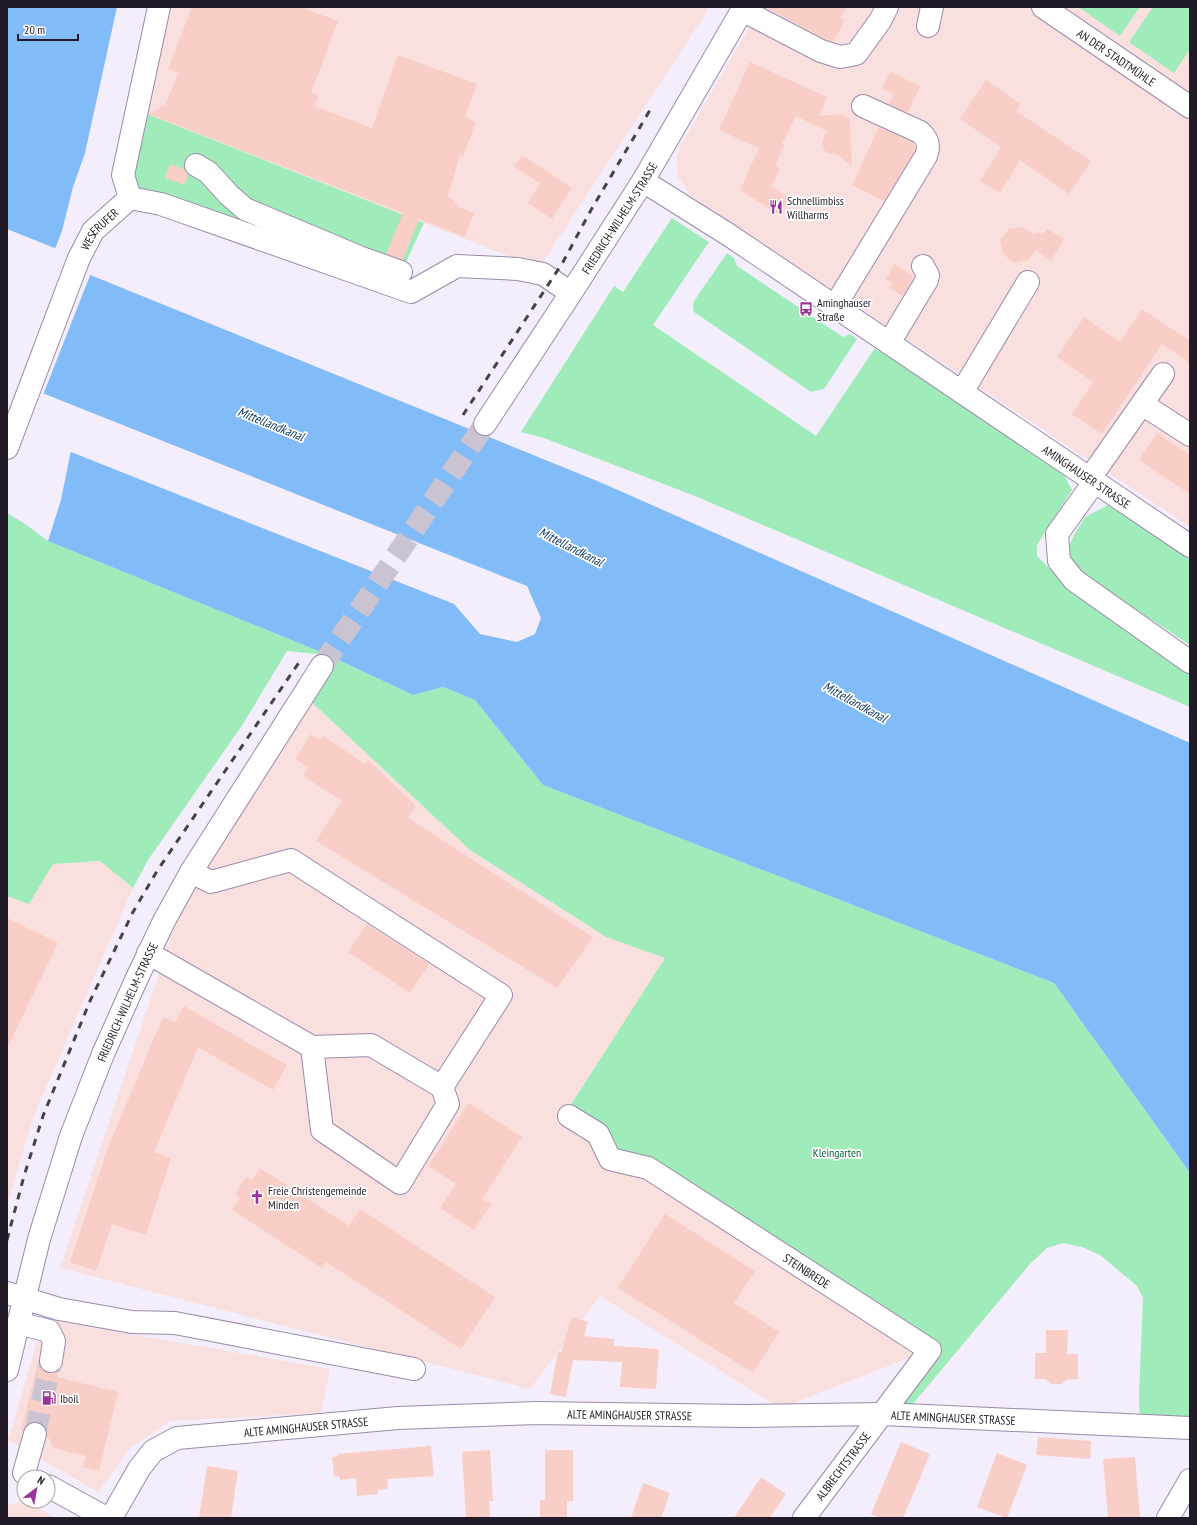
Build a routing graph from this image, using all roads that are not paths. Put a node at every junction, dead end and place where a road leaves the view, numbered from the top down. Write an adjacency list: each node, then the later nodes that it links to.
1 (159, 7): 10 (street, WESERUFER)
2 (887, 7): 5 (street)
3 (1043, 7): 7 (street, AN DER STADTMÜHLE)
4 (743, 8): 5 (street); 9 (street, FRIEDRICH-WILHELM-STRASSE)
5 (767, 14)
6 (863, 106): 15 (street)
7 (1190, 107)
8 (196, 165): 13 (street)
9 (643, 180): 14 (street, FRIEDRICH-WILHELM-STRASSE); 15 (street, AMINGHAUSER STRASSE)
10 (130, 198): 13 (street); 22 (street, WESERUFER)
11 (923, 266): 16 (street)
12 (1028, 282): 18 (street)
13 (428, 283): 14 (street)
14 (571, 293): 20 (street, FRIEDRICH-WILHELM-STRASSE)
15 (835, 306): 16 (street, AMINGHAUSER STRASSE)
16 (889, 343): 18 (street, AMINGHAUSER STRASSE)
17 (1163, 374): 19 (street)
18 (962, 392): 23 (street, AMINGHAUSER STRASSE)
19 (1142, 404): 21 (street); 23 (street)
20 (485, 424)
21 (1190, 435)
22 (7, 448)
23 (1093, 480): 24 (street, AMINGHAUSER STRASSE); 25 (street)
24 (1190, 546)
25 (1190, 662)
26 (322, 666): 27 (street, FRIEDRICH-WILHELM-STRASSE)
27 (191, 872): 28 (street, FRIEDRICH-WILHELM-STRASSE); 30 (street)
28 (148, 954): 29 (street); 32 (street, FRIEDRICH-WILHELM-STRASSE)
29 (312, 1047): 30 (street); 30 (street)
30 (442, 1087)
31 (569, 1116): 37 (street, STEINBREDE)
32 (15, 1296): 33 (street, FRIEDRICH-WILHELM-STRASSE); 35 (street)
33 (18, 1323): 34 (street); 36 (street, FRIEDRICH-WILHELM-STRASSE)
34 (51, 1361)
35 (414, 1369)
36 (7, 1370)
37 (882, 1414): 38 (street, ALTE AMINGHAUSER STRASSE); 44 (street, ALTE AMINGHAUSER STRASSE); 45 (street, ALBRECHTSTRASSE)
38 (1190, 1428)
39 (34, 1434): 40 (street)
40 (22, 1469)
41 (1190, 1480): 46 (street)
42 (56, 1490): 43 (street)
43 (106, 1518)
44 (111, 1518)
45 (804, 1518)
46 (1168, 1518)

